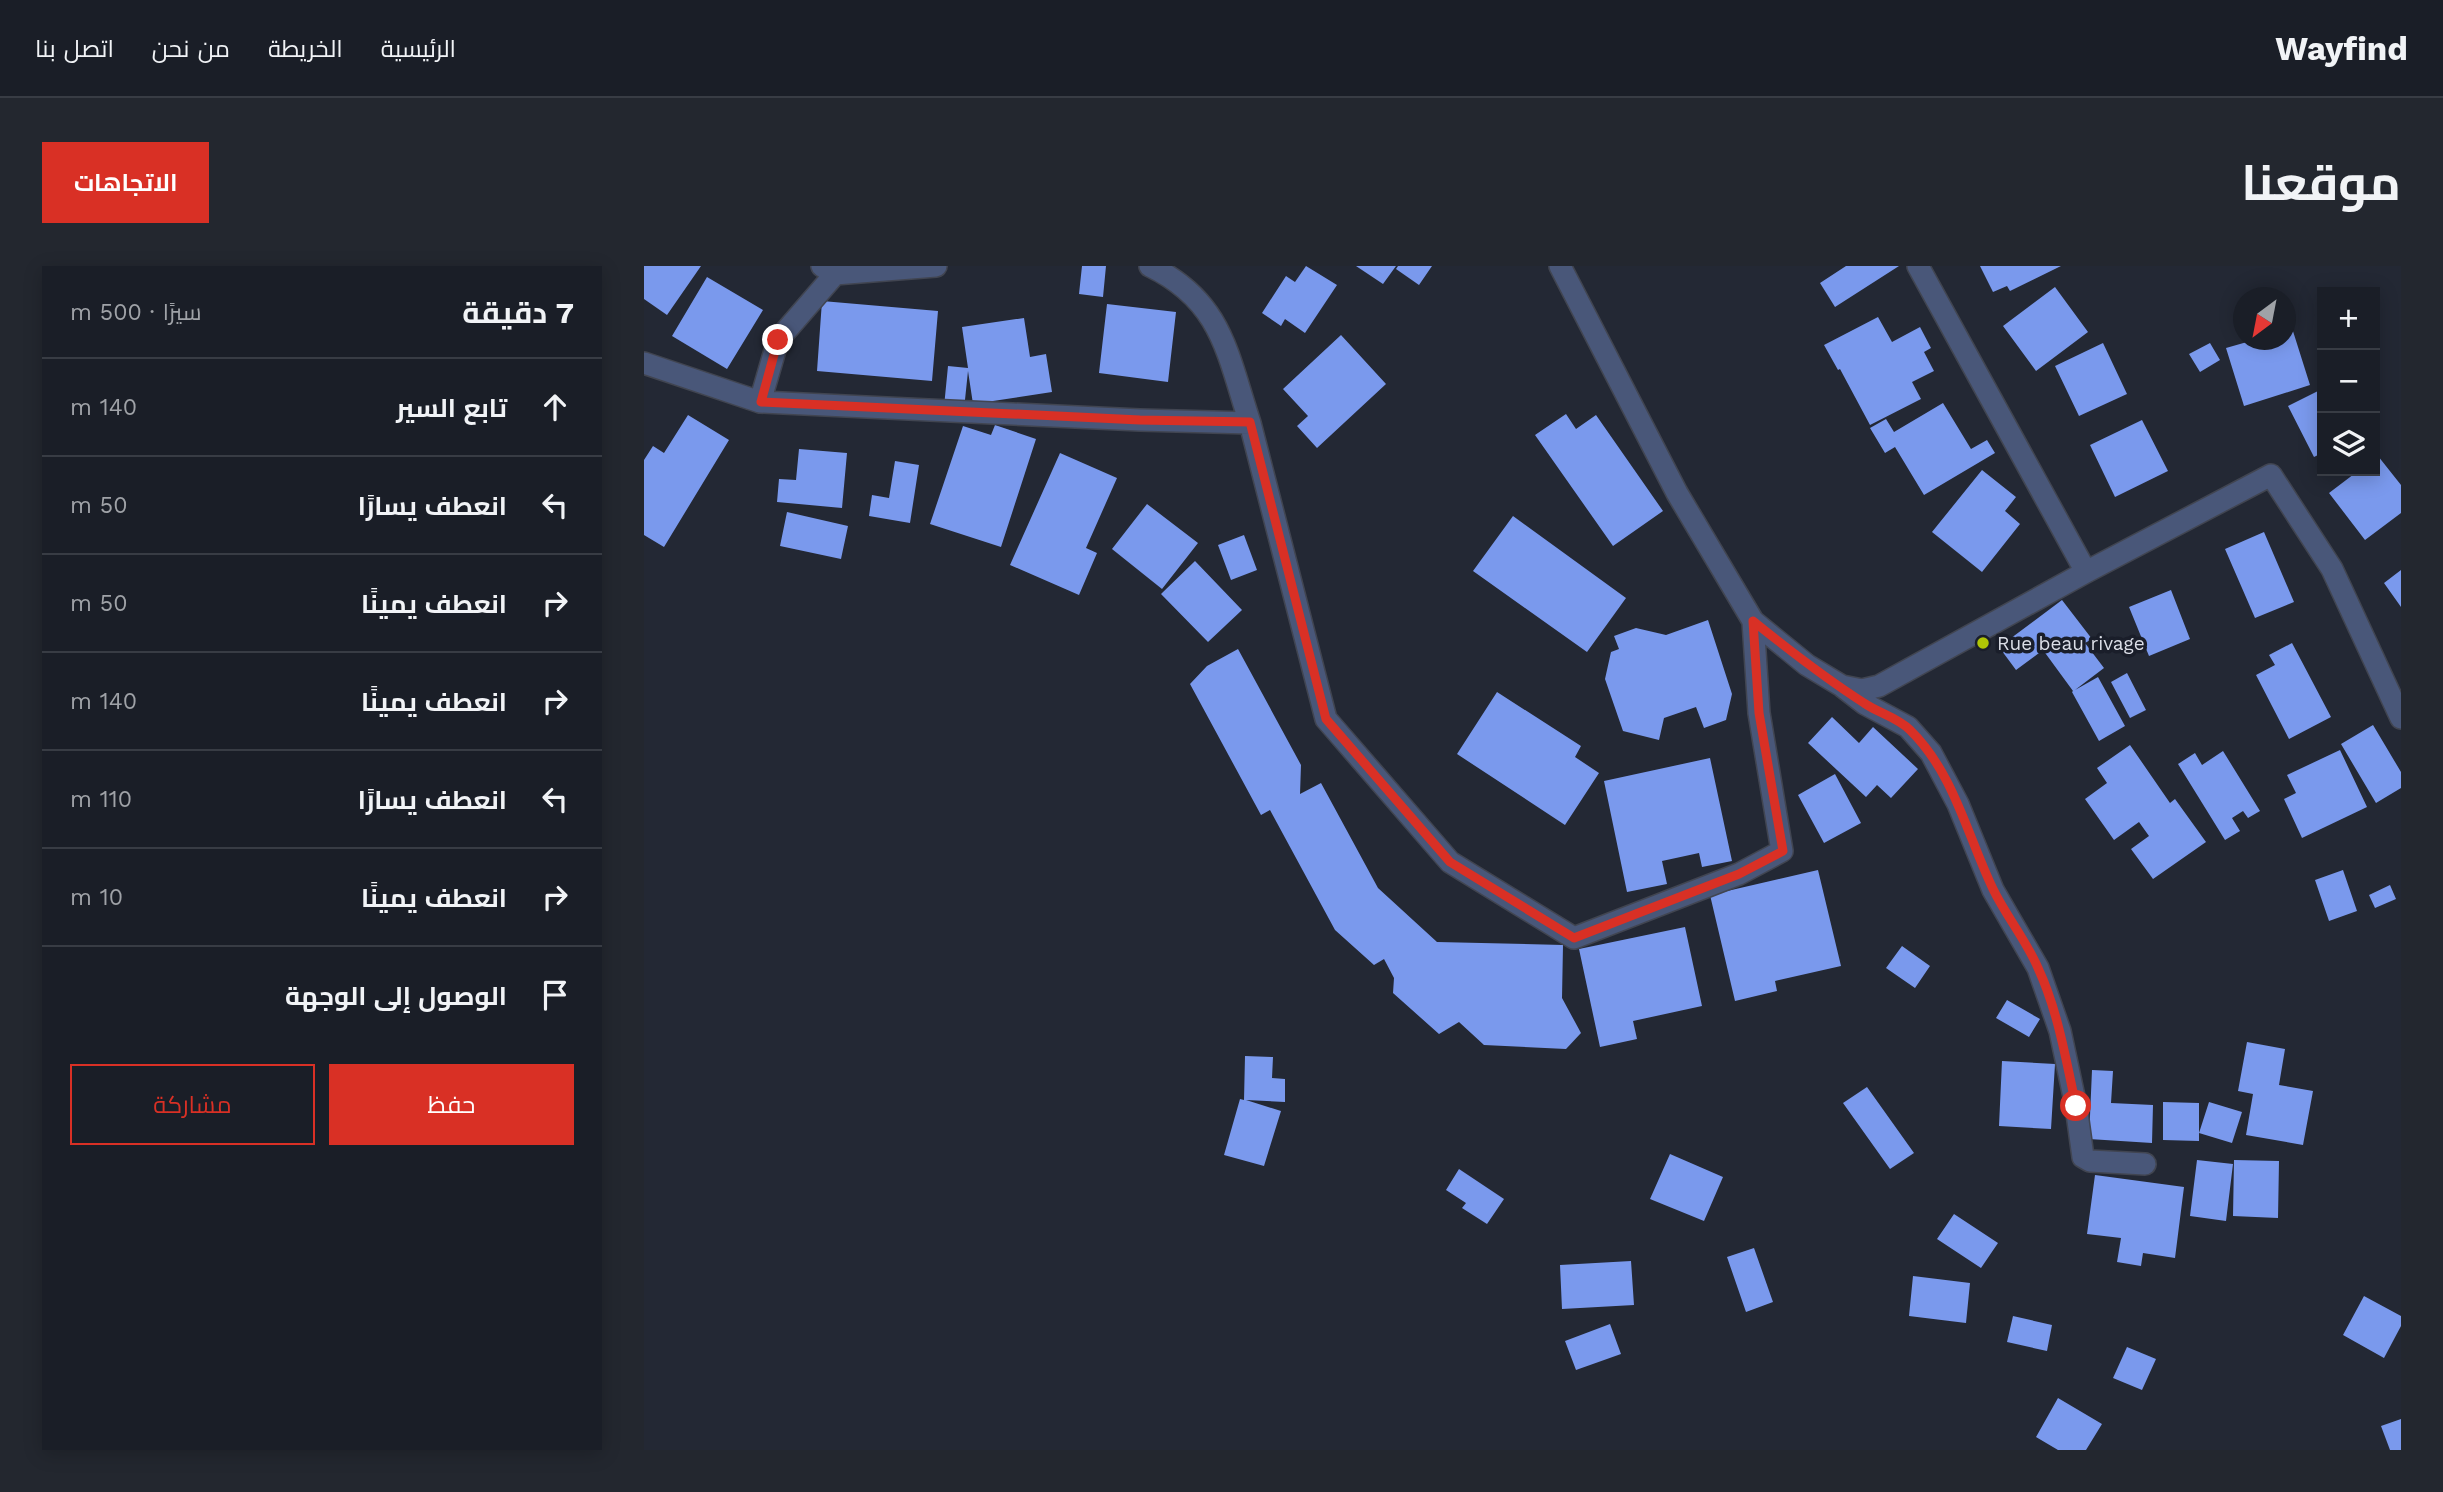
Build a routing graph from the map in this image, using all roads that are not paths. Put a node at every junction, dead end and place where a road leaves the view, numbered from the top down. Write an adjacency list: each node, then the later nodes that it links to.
1 (936, 266): 5 (street)
2 (1150, 266): 8 (street)
3 (1560, 266): 10 (street)
4 (1918, 266): 9 (street)
5 (833, 269): 7 (street)
6 (644, 363): 7 (street)
7 (761, 402): 8 (street)
8 (1250, 422): 10 (street)
9 (2086, 572): 11 (street); 12 (street)
10 (1753, 621): 11 (street)
11 (1842, 686): 13 (street)
12 (2401, 718)
13 (2145, 1164)

